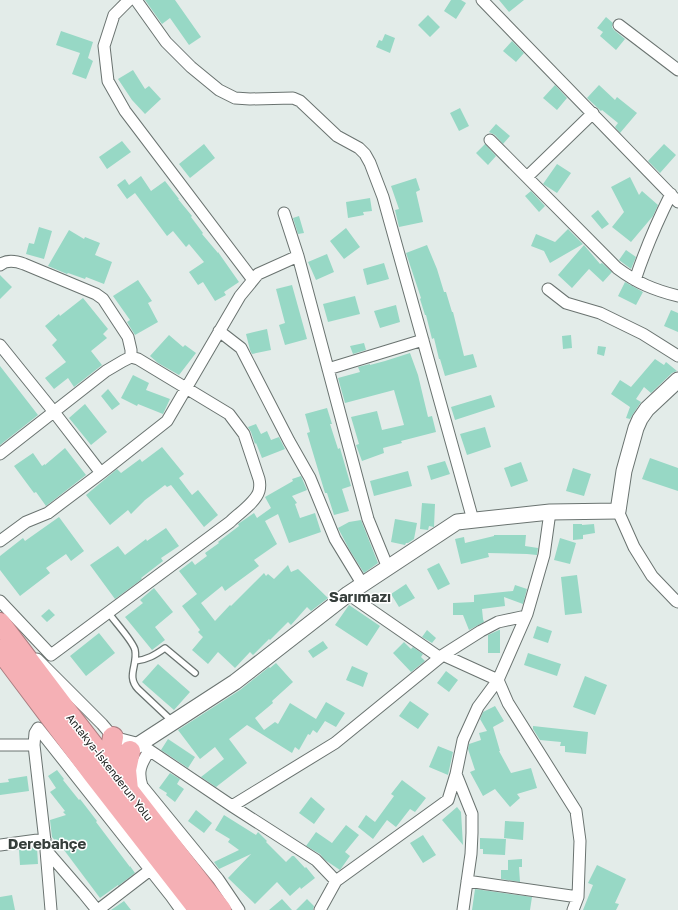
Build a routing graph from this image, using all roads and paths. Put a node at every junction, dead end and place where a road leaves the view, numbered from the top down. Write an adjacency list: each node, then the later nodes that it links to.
1 (129, 0): 13 (street)
2 (136, 0): 18 (street)
3 (482, 0): 6 (street)
4 (619, 25): 5 (street)
5 (678, 70)
6 (593, 113): 8 (street); 9 (street)
7 (490, 140): 8 (street)
8 (527, 178): 14 (street)
9 (674, 198): 14 (street)
10 (284, 213): 11 (street)
11 (298, 256): 13 (street); 22 (street)
12 (0, 266): 21 (street)
13 (253, 280): 17 (street)
14 (635, 280): 16 (street)
15 (548, 289): 20 (street)
16 (678, 296)
17 (220, 331): 24 (street); 33 (street)
18 (423, 340): 22 (street); 30 (street)
19 (0, 345): 25 (street)
20 (678, 356)
21 (131, 357): 24 (street); 25 (street)
22 (328, 370): 32 (street)
23 (678, 380): 28 (street)
24 (186, 388): 27 (street); 37 (street)
25 (54, 412): 26 (street); 27 (street)
26 (0, 454)
27 (101, 473): 31 (street)
28 (618, 511): 29 (street); 36 (street)
29 (550, 512): 30 (street); 38 (street)
30 (473, 520): 32 (street)
31 (0, 541)
32 (388, 568): 33 (street)
33 (363, 585): 34 (street)
34 (348, 594): 41 (street); 45 (street)
35 (0, 601): 37 (street)
36 (678, 602)
37 (108, 612): 42 (lane)
38 (526, 616): 41 (street); 44 (street)
39 (3, 626): 46 (street); 50 (highway, Antakya-İskenderun Yolu)
40 (0, 650): 50 (highway, Antakya-İskenderun Yolu)
41 (441, 656): 44 (street); 53 (street)
42 (135, 661): 43 (lane); 45 (lane)
43 (195, 673)
44 (498, 680): 51 (street); 59 (street)
45 (173, 722): 49 (street)
46 (113, 737): 49 (street); 50 (highway)
47 (0, 745): 48 (street)
48 (34, 745): 54 (street); 56 (street)
49 (139, 749): 50 (street); 52 (highway); 53 (street); 65 (street)
50 (101, 770): 52 (highway, Antakya-İskenderun Yolu); 63 (highway, Antakya-İskenderun Yolu)
51 (456, 774): 57 (street); 58 (street)
52 (128, 790): 64 (highway, Antakya-İskenderun Yolu)
53 (232, 806): 57 (street)
54 (45, 844): 55 (street); 60 (street); 61 (street)
55 (0, 845)
56 (150, 870): 61 (street); 62 (street)
57 (336, 881): 66 (street)
58 (467, 881): 59 (street); 67 (street)
59 (578, 897): 68 (street)
60 (51, 910)
61 (98, 910)
62 (181, 910)
63 (199, 910)
64 (221, 910)
65 (239, 910)
66 (320, 910)
67 (463, 910)
68 (573, 910)

